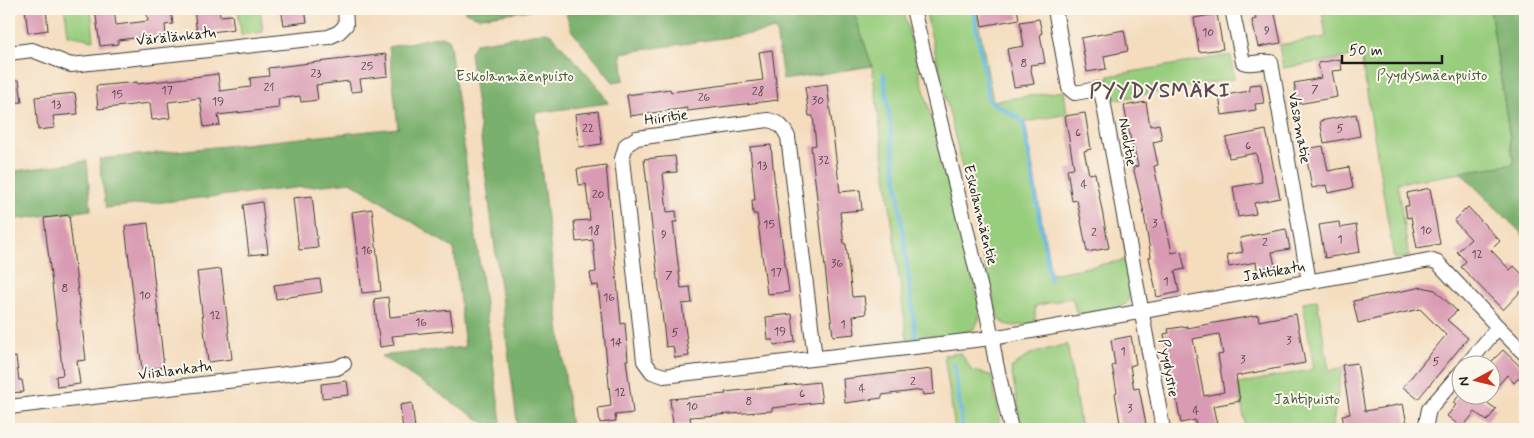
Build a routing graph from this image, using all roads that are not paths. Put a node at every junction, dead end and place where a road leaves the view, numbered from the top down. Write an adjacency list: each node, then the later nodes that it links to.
1 (344, 9): 5 (street, Värälänkatu)
2 (914, 9): 9 (street, Eskolanmäentie)
3 (1055, 9): 7 (street, Nuolitie)
4 (1232, 9): 6 (street, Vasamatie)
5 (9, 53)
6 (1309, 282): 7 (street, Jahtikatu); 8 (street, Jahtikatu)
7 (1141, 312): 9 (street, Jahtikatu); 17 (street, Pyydystie)
8 (1498, 327): 10 (street, Jahtikatu); 11 (street)
9 (992, 338): 12 (street, Hiiritie); 16 (street, Eskolanmäentie)
10 (1525, 354)
11 (1474, 356)
12 (815, 358): 12 (street, Hiiritie)
13 (344, 364): 15 (street, Viialankatu)
14 (1452, 383): 18 (street)
15 (9, 407)
16 (1011, 429)
17 (1163, 429)
18 (1425, 429)

